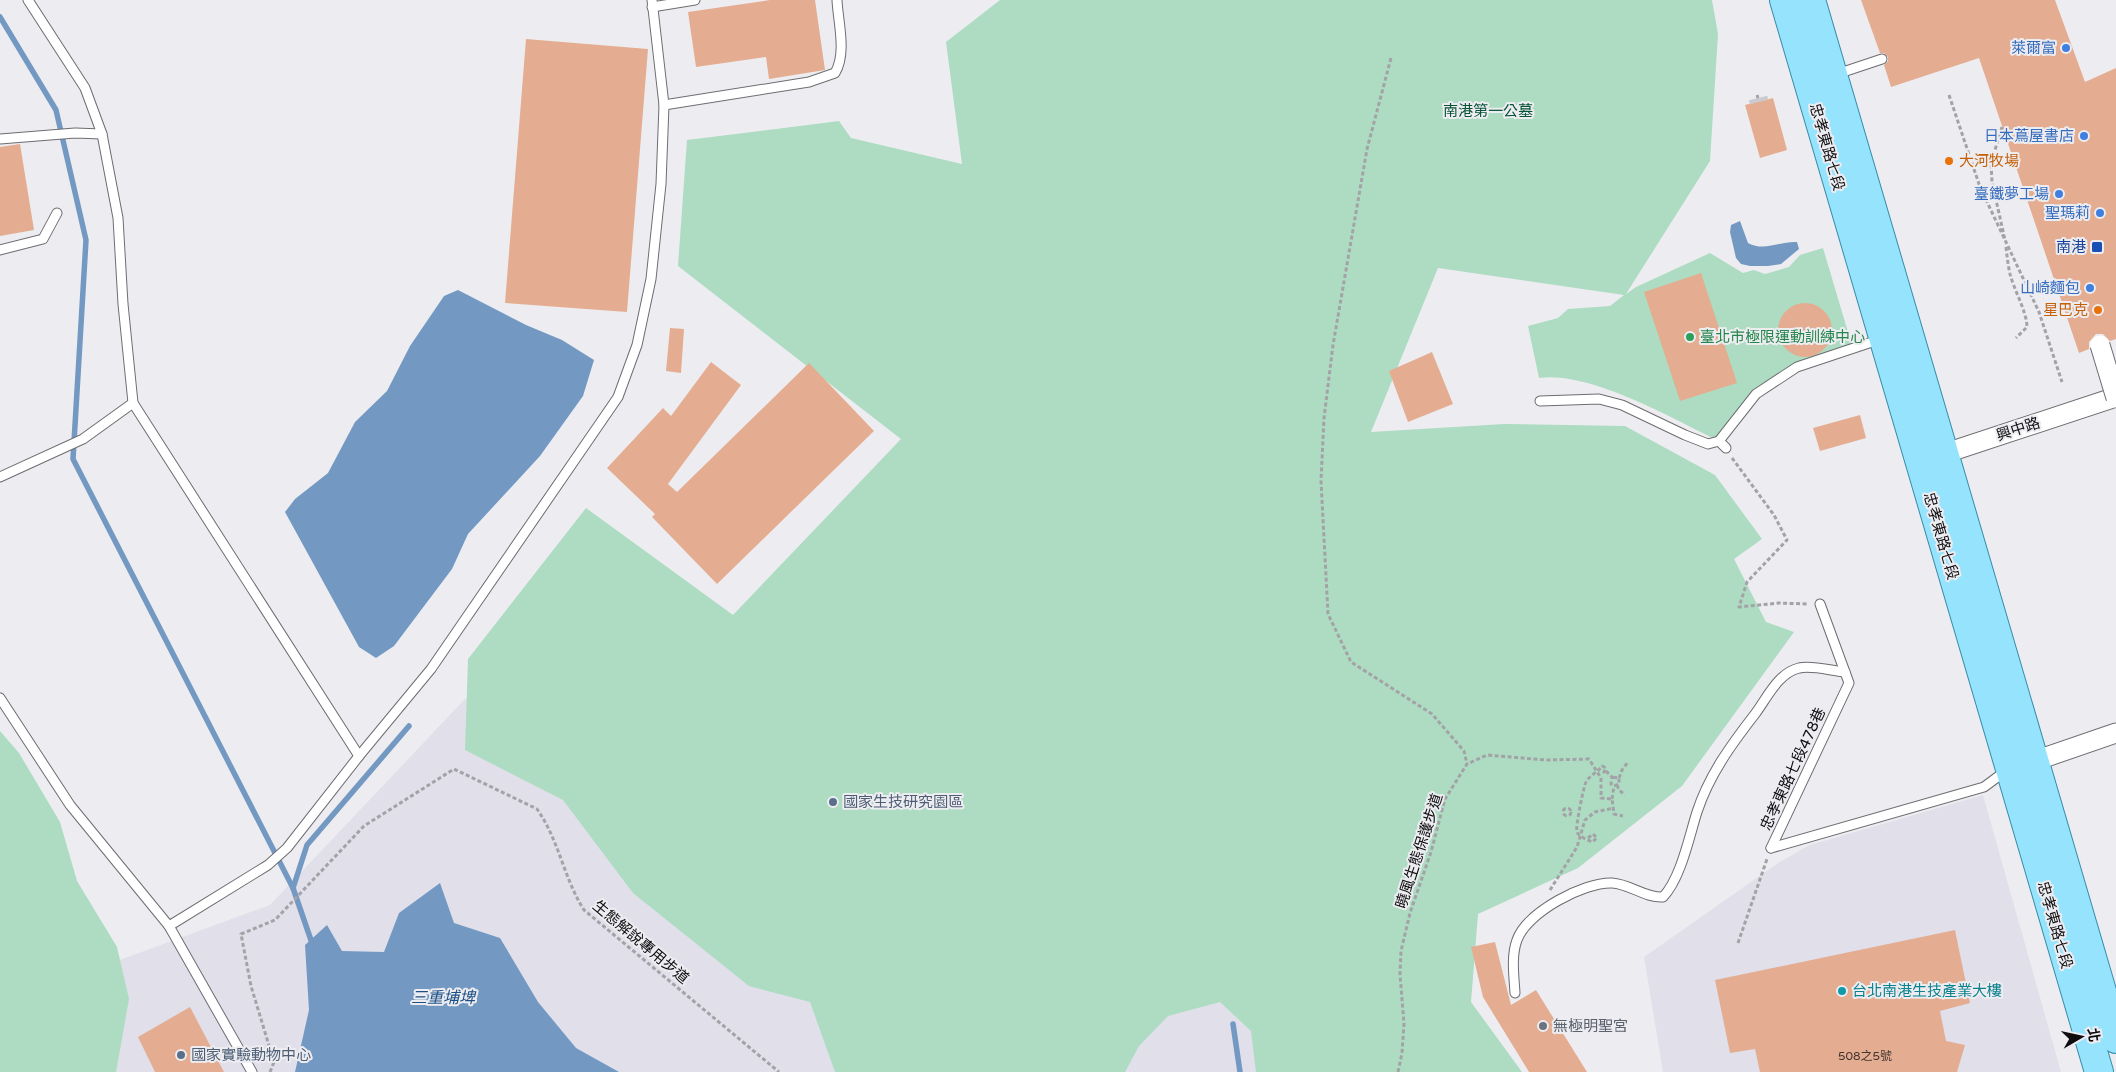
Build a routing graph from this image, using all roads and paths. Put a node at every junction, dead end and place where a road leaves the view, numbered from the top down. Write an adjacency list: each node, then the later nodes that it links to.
1 (28, 0): 13 (lane)
2 (696, 0): 6 (lane)
3 (837, 0): 11 (lane)
4 (1784, 0): 18 (main road, 忠孝東路七段)
5 (1811, 0): 9 (main road, 忠孝東路七段)
6 (652, 3): 11 (lane)
7 (1391, 58): 35 (path)
8 (1882, 59): 9 (lane)
9 (1832, 76): 27 (main road, 忠孝東路七段)
10 (1949, 95): 16 (path)
11 (664, 105): 33 (lane)
12 (2002, 127): 16 (path)
13 (102, 134): 14 (lane); 24 (lane)
14 (0, 139)
15 (57, 213): 17 (lane)
16 (2006, 243): 19 (path); 21 (path)
17 (0, 250)
18 (1883, 338): 25 (lane); 27 (main road, 忠孝東路七段)
19 (2016, 338)
20 (2100, 345): 22 (street, bridge)
21 (2062, 382)
22 (2116, 397): 27 (street, 興中路)
23 (1540, 401): 25 (lane)
24 (133, 403): 28 (lane); 33 (lane)
25 (1719, 441): 26 (lane)
26 (1726, 448): 29 (path)
27 (1931, 458): 36 (main road, 忠孝東路七段)
28 (0, 477)
29 (1820, 604): 30 (lane, 忠孝東路七段478巷)
30 (1845, 672): 49 (lane, 忠孝東路七段478巷); 50 (lane)
31 (0, 698): 51 (lane)
32 (2116, 733): 36 (street)
33 (359, 756): 51 (lane)
34 (1628, 762): 39 (path)
35 (1467, 764): 37 (path); 58 (path, 曉風生態保護步道)
36 (2022, 765): 49 (lane, 忠孝東路七段478巷); 54 (main road, 忠孝東路七段); 59 (main road, 忠孝東路七段)
37 (1598, 771): 38 (path); 42 (path); 45 (path)
38 (1612, 778): 39 (path); 40 (path)
39 (1619, 778): 40 (path)
40 (1615, 786): 41 (path); 42 (path)
41 (1625, 795)
42 (1612, 799): 43 (path)
43 (1614, 808): 46 (path); 47 (path)
44 (1571, 813): 45 (path)
45 (1578, 815): 47 (path)
46 (1623, 816)
47 (1581, 837): 48 (path); 50 (path)
48 (1588, 838)
49 (1771, 848): 52 (path)
50 (1560, 899): 53 (lane)
51 (169, 926): 55 (lane)
52 (1738, 943)
53 (1515, 993)
54 (2116, 1039)
55 (252, 1072)
56 (270, 1072): 57 (path, 生態解說專用步道)
57 (779, 1072)
58 (1398, 1072)
59 (2099, 1072)

